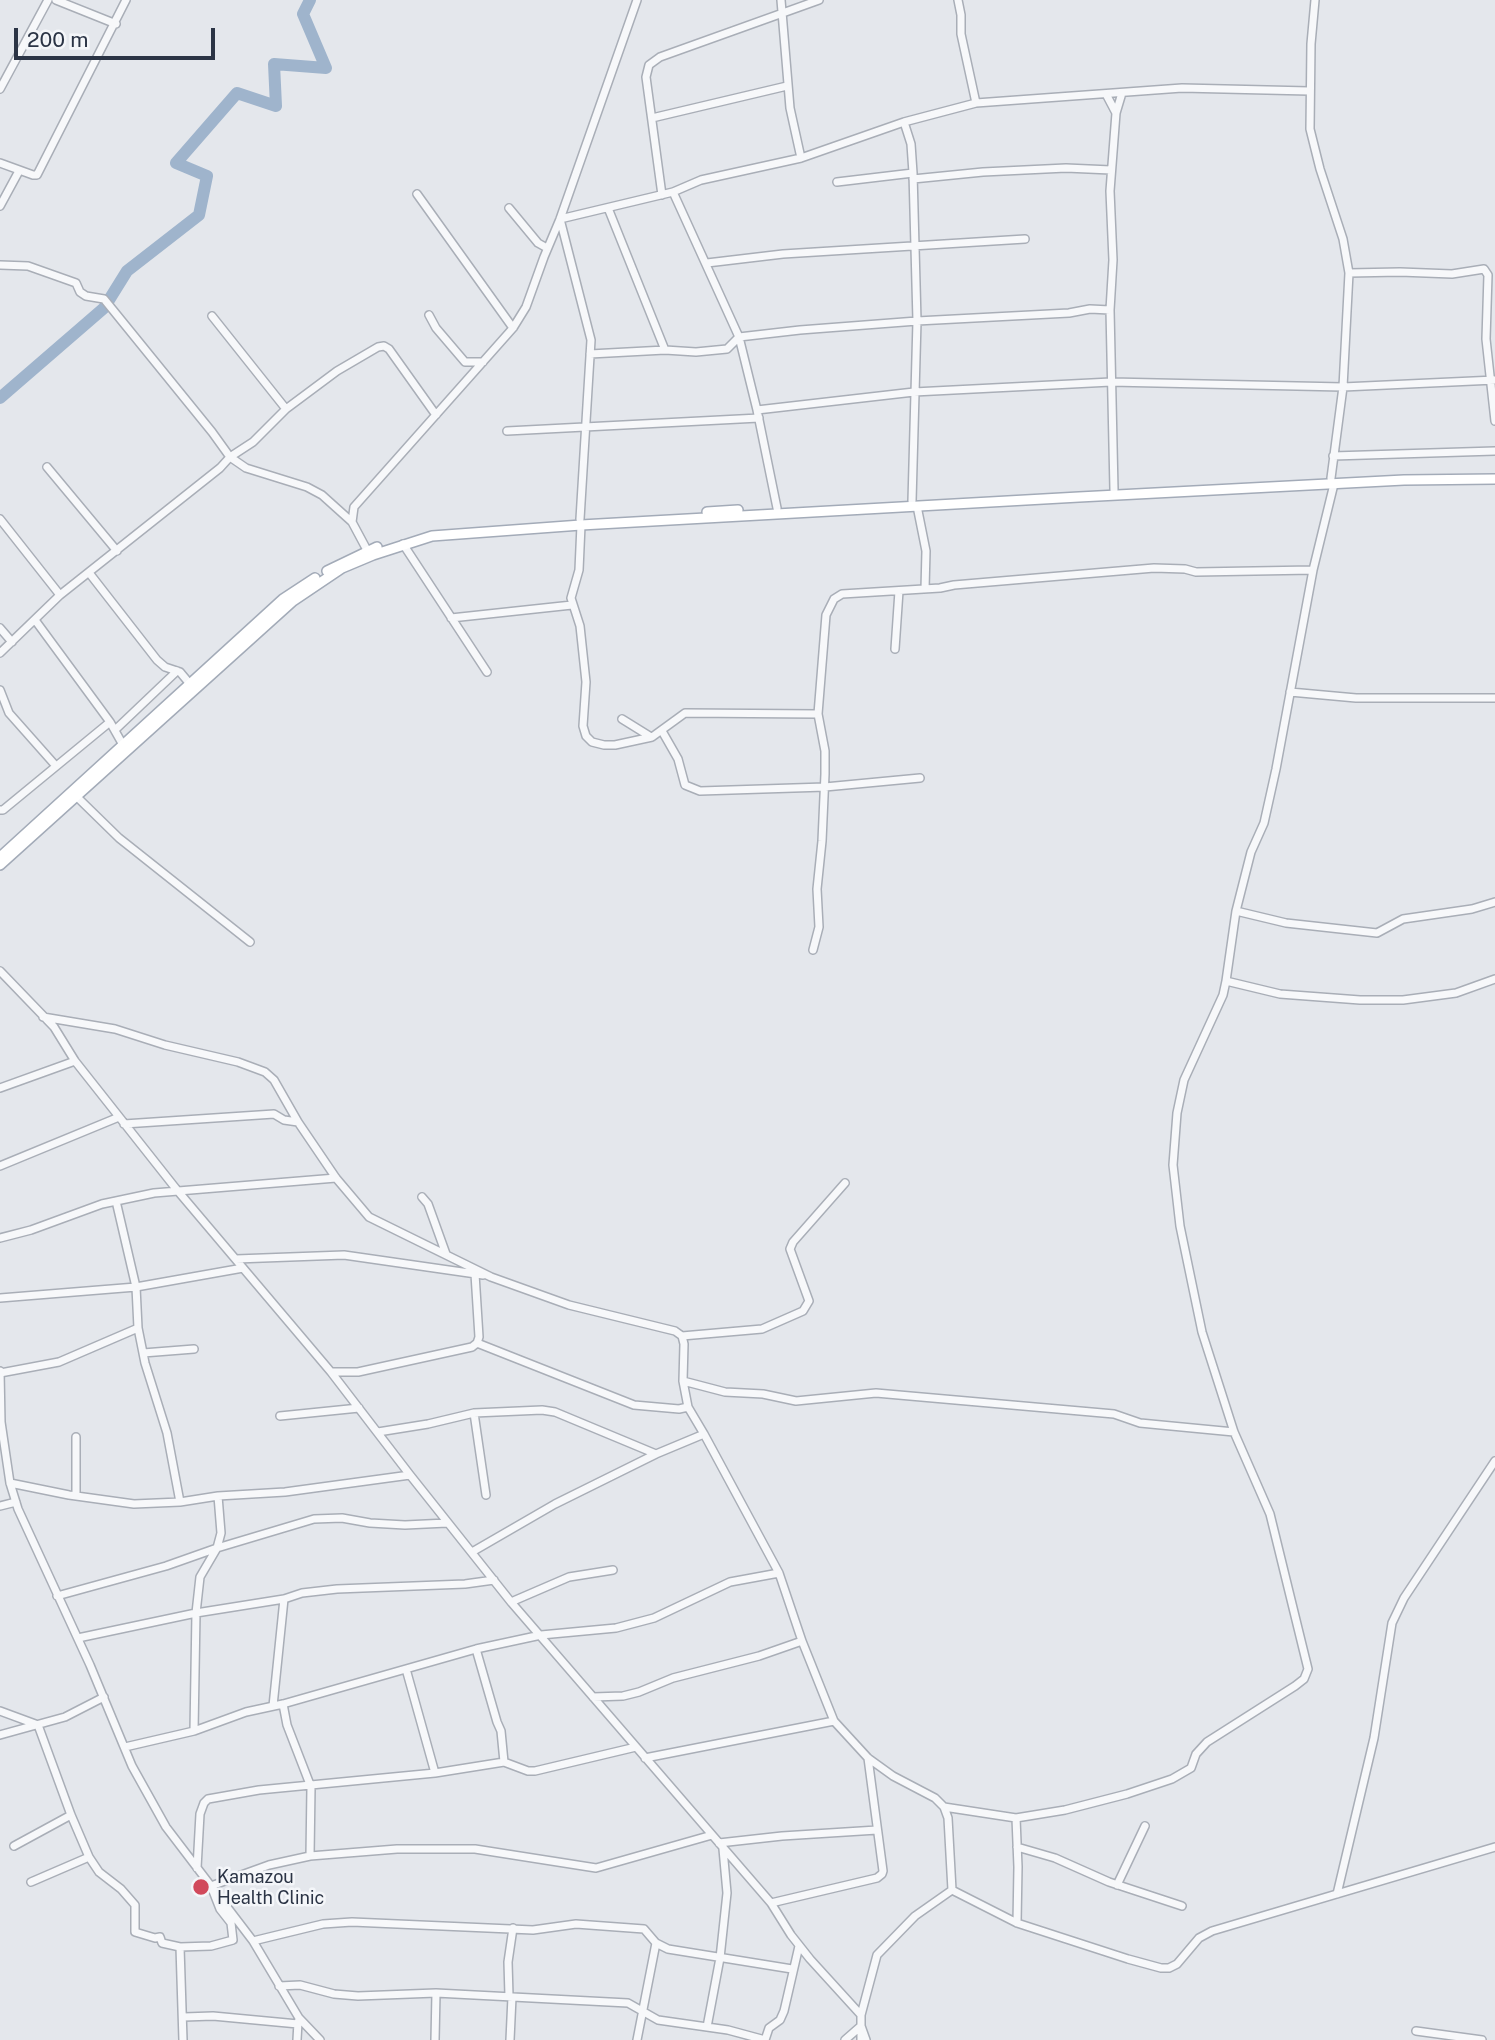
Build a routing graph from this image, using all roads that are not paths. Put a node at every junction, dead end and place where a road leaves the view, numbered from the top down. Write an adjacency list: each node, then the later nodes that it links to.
1 (48, 0): 12 (street)
2 (56, 0): 10 (street)
3 (126, 0): 10 (street)
4 (637, 0): 32 (street)
5 (780, 0): 9 (street)
6 (819, 0): 9 (street)
7 (958, 0): 16 (street)
8 (1315, 0): 13 (street)
9 (782, 13): 11 (street); 18 (street)
10 (116, 24): 23 (street)
11 (787, 86): 18 (street); 20 (street)
12 (0, 89)
13 (1309, 91): 14 (street); 38 (street)
14 (1122, 93): 15 (street); 17 (street)
15 (1106, 94): 16 (street); 17 (street)
16 (976, 103): 19 (street)
17 (1116, 113): 22 (street)
18 (652, 118): 28 (street)
19 (904, 122): 20 (street); 24 (street)
20 (801, 158): 26 (street)
21 (0, 163): 23 (street)
22 (1111, 170): 24 (street); 39 (street)
23 (19, 171): 29 (street)
24 (913, 176): 25 (street); 34 (street)
25 (838, 182)
26 (673, 192): 28 (street); 36 (street)
27 (417, 194): 43 (street)
28 (662, 195): 31 (street)
29 (0, 206)
30 (509, 208): 35 (street)
31 (608, 208): 32 (street); 45 (street)
32 (560, 219): 35 (street); 46 (street)
33 (1024, 239): 34 (street)
34 (915, 247): 36 (street); 42 (street)
35 (547, 248): 43 (street)
36 (707, 263): 44 (street)
37 (0, 265): 60 (street)
38 (1349, 273): 48 (street); 50 (street)
39 (1110, 310): 42 (street); 49 (street)
40 (429, 315): 47 (street)
41 (212, 316): 52 (street)
42 (917, 321): 44 (street); 51 (street)
43 (513, 328): 47 (street)
44 (739, 337): 45 (street); 53 (street)
45 (665, 350): 46 (street)
46 (590, 354): 56 (street)
47 (484, 362): 54 (street)
48 (1493, 380): 50 (street); 55 (street)
49 (1111, 382): 50 (street); 51 (street); 65 (street)
50 (1343, 387): 59 (street)
51 (914, 392): 53 (street); 67 (street)
52 (286, 409): 54 (street); 60 (street)
53 (758, 414): 56 (street); 68 (street)
54 (436, 415): 70 (street)
55 (1495, 421)
56 (586, 425): 57 (street); 71 (street)
57 (507, 431)
58 (1495, 451): 59 (street)
59 (1334, 456): 64 (street)
60 (230, 457): 70 (street); 74 (street)
61 (47, 467): 74 (street)
62 (1495, 473): 64 (main road)
63 (1495, 479): 64 (main road)
64 (1332, 481): 65 (main road); 66 (main road); 75 (street)
65 (1114, 490): 66 (main road)
66 (1079, 495): 67 (main road)
67 (915, 504): 68 (main road); 71 (main road); 77 (street)
68 (777, 508): 71 (main road)
69 (0, 519): 79 (street)
70 (352, 522): 73 (street)
71 (580, 522): 72 (main road); 73 (main road); 80 (street)
72 (403, 544): 81 (street); 103 (main road)
73 (367, 550): 89 (main road)
74 (117, 551): 76 (street)
75 (1313, 570): 77 (street); 91 (street)
76 (90, 573): 79 (street); 87 (street)
77 (925, 589): 78 (street)
78 (899, 591): 85 (street); 93 (street)
79 (60, 595): 82 (street)
80 (572, 605): 81 (street); 98 (street)
81 (451, 618): 88 (street)
82 (35, 620): 84 (street); 95 (street)
83 (0, 628): 84 (street)
84 (12, 642): 86 (street)
85 (895, 649)
86 (0, 653)
87 (177, 671): 89 (street); 96 (street)
88 (486, 673)
89 (190, 684): 99 (main road)
90 (0, 690): 100 (street)
91 (1290, 692): 92 (street); 109 (street)
92 (1495, 698)
93 (818, 714): 97 (street); 102 (street)
94 (622, 719): 98 (street)
95 (110, 722): 96 (street); 100 (street)
96 (115, 730): 99 (street)
97 (663, 731): 98 (street); 102 (street)
98 (652, 737)
99 (123, 745): 105 (main road)
100 (56, 766): 104 (street)
101 (920, 778): 102 (street)
102 (825, 787): 111 (street)
103 (76, 796): 105 (main road); 110 (street)
104 (0, 810)
105 (29, 835): 106 (main road); 107 (main road)
106 (0, 857)
107 (0, 865)
108 (1495, 902): 109 (street)
109 (1236, 911): 114 (street)
110 (250, 942)
111 (813, 950)
112 (0, 971): 115 (street)
113 (1495, 979): 114 (street)
114 (1226, 981): 149 (street)
115 (43, 1017): 116 (street); 119 (street)
116 (75, 1061): 117 (street); 118 (street)
117 (0, 1088)
118 (122, 1120): 119 (street); 120 (street); 123 (street)
119 (298, 1122): 121 (street)
120 (0, 1166)
121 (336, 1178): 123 (street); 127 (street)
122 (845, 1183): 135 (street)
123 (177, 1190): 125 (street); 128 (street)
124 (422, 1197): 127 (street)
125 (116, 1201): 126 (street); 132 (street)
126 (0, 1238)
127 (447, 1255): 131 (street)
128 (236, 1258): 129 (street); 130 (street)
129 (243, 1268): 132 (street); 140 (street)
130 (475, 1274): 131 (street); 136 (street)
131 (491, 1277): 135 (street)
132 (136, 1287): 133 (street); 134 (street)
133 (0, 1298)
134 (138, 1328): 138 (street); 139 (street)
135 (682, 1336): 141 (street)
136 (477, 1343): 140 (street); 142 (street)
137 (194, 1349): 138 (street)
138 (143, 1353): 150 (street)
139 (0, 1372): 146 (street)
140 (331, 1372): 143 (street)
141 (683, 1381): 142 (street); 149 (street)
142 (688, 1408): 151 (street)
143 (359, 1409): 145 (street); 148 (street)
144 (474, 1413): 148 (street); 153 (street); 157 (street)
145 (280, 1416)
146 (1, 1422): 156 (street)
147 (178, 1430): 150 (street)
148 (378, 1432): 155 (street)
149 (1234, 1432): 196 (street)
150 (167, 1433): 161 (street)
151 (704, 1434): 153 (street); 167 (street)
152 (76, 1437): 158 (street)
153 (656, 1454): 165 (street)
154 (1495, 1461): 211 (street)
155 (410, 1475): 159 (street); 163 (street)
156 (10, 1483): 158 (street); 160 (street)
157 (486, 1495)
158 (76, 1496): 161 (street)
159 (218, 1496): 161 (street); 164 (street)
160 (16, 1502): 162 (street); 169 (street)
161 (180, 1502)
162 (0, 1506)
163 (447, 1523): 164 (street); 165 (street)
164 (217, 1548): 169 (street); 172 (street)
165 (472, 1552): 168 (street)
166 (613, 1570): 171 (street)
167 (779, 1573): 173 (street); 175 (street)
168 (494, 1580): 170 (street); 171 (street)
169 (57, 1596): 174 (street)
170 (284, 1598): 172 (street); 181 (street)
171 (512, 1602): 173 (street)
172 (196, 1613): 174 (street); 185 (street)
173 (541, 1635): 176 (street); 179 (street)
174 (78, 1638): 178 (street)
175 (802, 1642): 179 (street); 183 (street)
176 (476, 1649): 177 (street); 191 (street)
177 (406, 1669): 180 (street); 192 (street)
178 (104, 1697): 184 (street); 187 (street)
179 (593, 1697): 188 (street)
180 (283, 1704): 181 (street); 193 (street)
181 (272, 1706): 185 (street)
182 (0, 1711): 184 (street)
183 (834, 1721): 189 (street); 190 (street)
184 (38, 1725): 186 (street); 195 (street)
185 (194, 1731): 187 (street)
186 (0, 1735)
187 (125, 1747): 206 (street)
188 (636, 1747): 189 (street); 191 (street)
189 (645, 1758): 199 (street)
190 (868, 1758): 194 (street); 198 (street)
191 (504, 1762): 192 (street)
192 (435, 1773): 193 (street)
193 (311, 1787): 204 (street); 206 (street)
194 (944, 1807): 196 (street); 210 (street)
195 (71, 1815): 200 (street); 205 (street)
196 (1016, 1818): 202 (street)
197 (1145, 1826): 208 (street)
198 (877, 1830): 201 (street); 212 (street)
199 (712, 1835): 201 (street); 204 (street)
200 (14, 1846)
201 (721, 1846): 212 (street); 220 (street)
202 (1017, 1847): 208 (street); 214 (street)
203 (1495, 1847): 211 (street)
204 (310, 1856): 209 (street)
205 (89, 1857): 207 (street); 219 (street)
206 (197, 1869): 209 (street)
207 (31, 1882)
208 (1117, 1885): 213 (street)
209 (211, 1886): 216 (street); 219 (street)
210 (952, 1890): 214 (street); 226 (street)
211 (1337, 1894): 214 (street)
212 (771, 1903): 218 (street)
213 (1182, 1906)
214 (1017, 1923)
215 (513, 1928): 216 (street); 217 (street); 224 (street)
216 (253, 1941): 222 (street)
217 (656, 1943): 220 (street); 225 (street)
218 (799, 1946): 221 (street); 226 (street)
219 (180, 1947): 227 (street)
220 (720, 1958): 221 (street); 230 (street)
221 (792, 1969): 238 (street)
222 (279, 1986): 223 (street); 228 (street)
223 (436, 1993): 224 (street); 235 (street)
224 (511, 1997): 225 (street); 236 (street)
225 (641, 2012): 230 (street); 237 (street)
226 (861, 2015): 229 (street)
227 (184, 2017): 228 (street); 232 (street)
228 (299, 2021): 233 (street); 234 (street)
229 (861, 2026): 239 (street); 240 (street); 241 (street)
230 (707, 2027): 238 (street)
231 (1416, 2031): 242 (street)
232 (183, 2040)
233 (298, 2040)
234 (320, 2040)
235 (435, 2040)
236 (510, 2040)
237 (637, 2040)
238 (765, 2040)
239 (845, 2040)
240 (861, 2040)
241 (866, 2040)
242 (1482, 2040)

